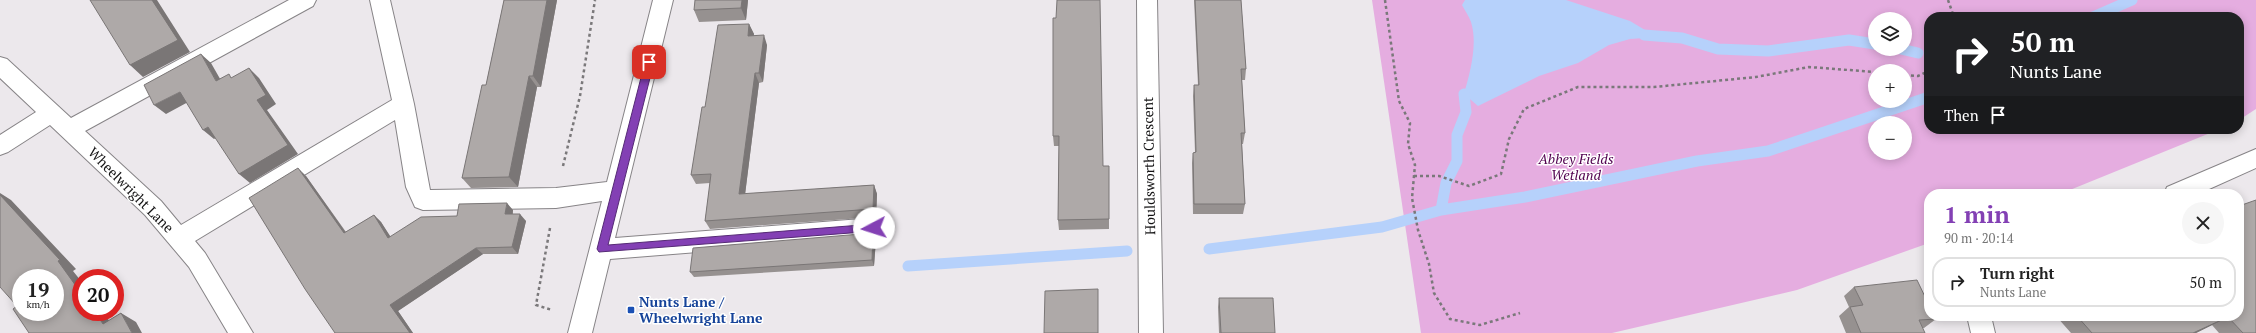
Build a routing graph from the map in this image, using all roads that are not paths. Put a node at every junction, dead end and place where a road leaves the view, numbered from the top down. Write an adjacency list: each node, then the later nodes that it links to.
1 (306, 0): 8 (street)
2 (380, 0): 6 (street)
3 (663, 0): 12 (street)
4 (1147, 0): 19 (street, Houldsworth Crescent)
5 (0, 65): 7 (street, Wheelwright Lane)
6 (403, 104): 12 (street); 14 (street)
7 (52, 112): 8 (street, Wheelwright Lane); 9 (street)
8 (69, 128): 14 (street, Wheelwright Lane)
9 (0, 146)
10 (2256, 158): 11 (street)
11 (2186, 189)
12 (616, 190): 15 (street)
13 (874, 228): 15 (street)
14 (179, 238): 17 (street, Wheelwright Lane)
15 (602, 249): 18 (street)
16 (1981, 321): 20 (street)
17 (241, 333)
18 (580, 333)
19 (1150, 333)
20 (1984, 333)

